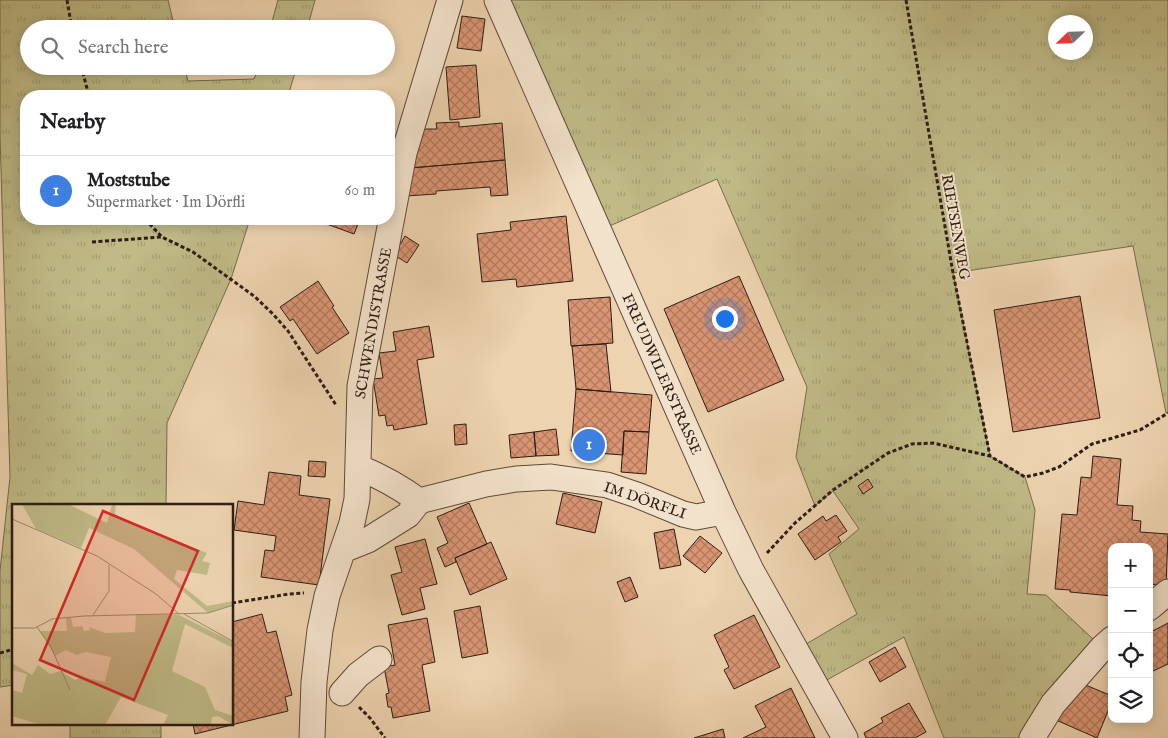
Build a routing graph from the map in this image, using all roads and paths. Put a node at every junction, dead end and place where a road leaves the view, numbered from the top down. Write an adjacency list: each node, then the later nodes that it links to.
1 (67, 0): 5 (path)
2 (450, 0): 8 (street, SCHWENDISTRASSE)
3 (497, 0): 18 (street, FREUDWILERSTRASSE)
4 (906, 0): 15 (path, RIETSENWEG)
5 (70, 20)
6 (83, 75): 7 (path)
7 (87, 90)
8 (395, 201)
9 (151, 225): 11 (path)
10 (390, 225): 14 (street, SCHWENDISTRASSE)
11 (162, 237): 12 (path); 14 (path)
12 (92, 242)
13 (1168, 413): 15 (path)
14 (359, 416): 16 (street, SCHWENDISTRASSE)
15 (990, 456): 20 (path)
16 (358, 467): 17 (street); 19 (street, SCHWENDISTRASSE)
17 (419, 501): 18 (street, IM DÖRFLI); 19 (street)
18 (723, 512): 20 (street, FREUDWILERSTRASSE)
19 (343, 550): 22 (street, SCHWENDISTRASSE)
20 (751, 570): 29 (street, FREUDWILERSTRASSE)
21 (1168, 592): 24 (street)
22 (327, 596): 23 (path); 28 (street, SCHWENDISTRASSE)
23 (234, 603)
24 (1153, 605)
25 (1108, 643): 30 (street)
26 (379, 659): 27 (street)
27 (342, 693)
28 (312, 738)
29 (845, 738)
30 (1032, 738)

